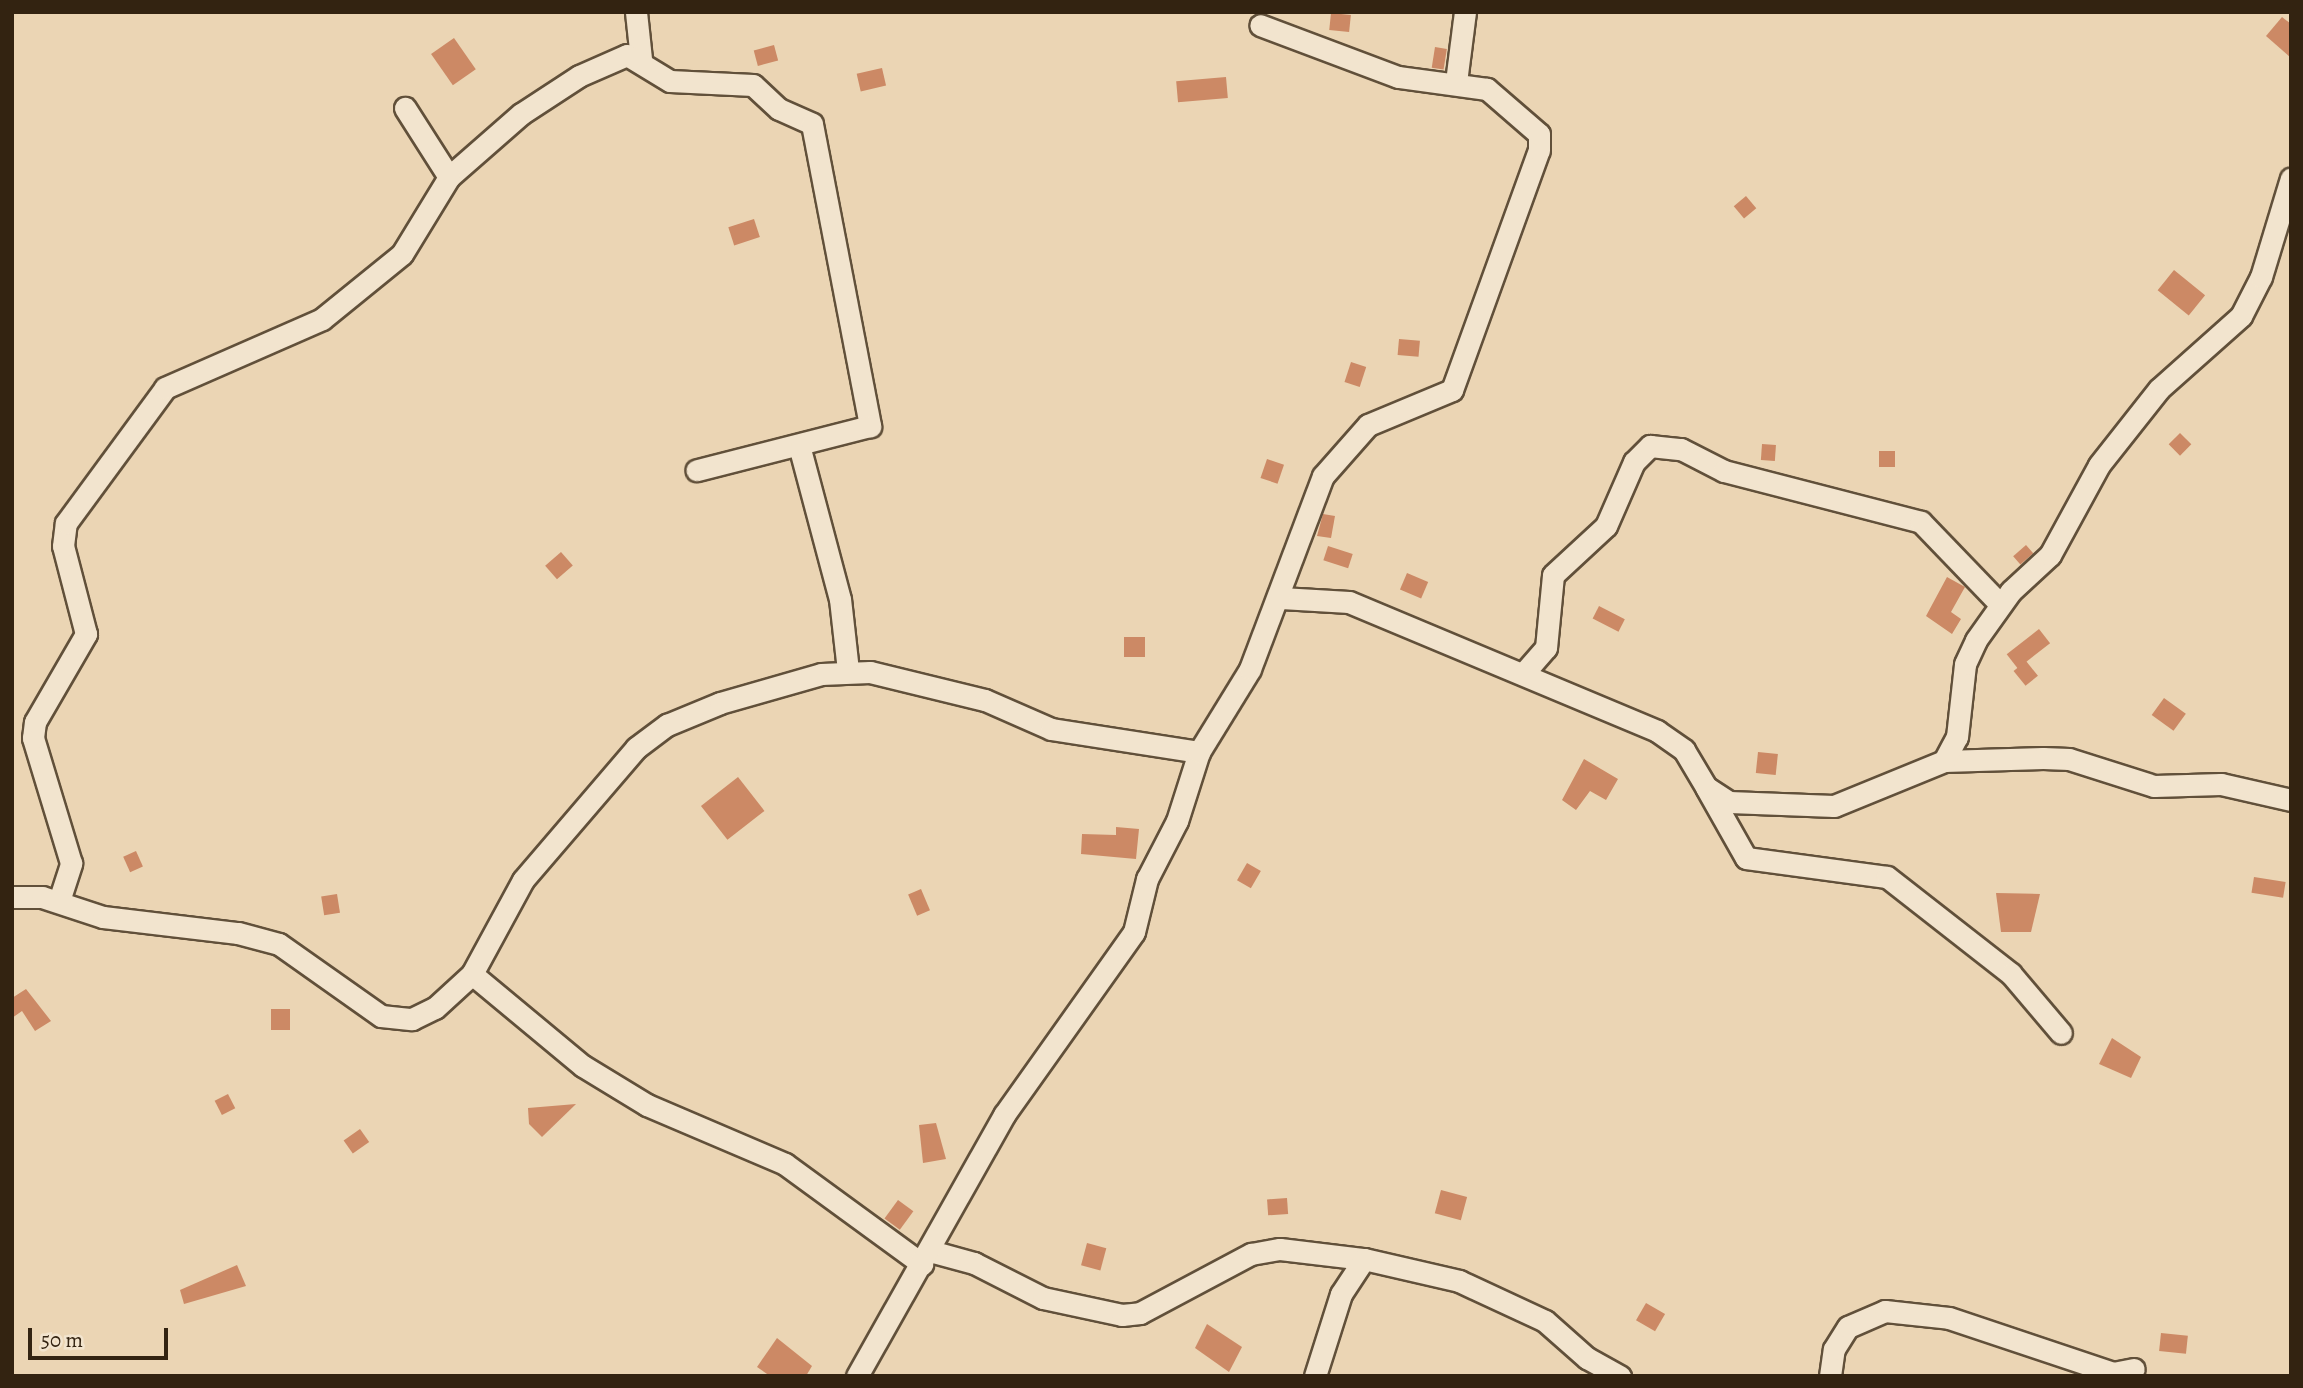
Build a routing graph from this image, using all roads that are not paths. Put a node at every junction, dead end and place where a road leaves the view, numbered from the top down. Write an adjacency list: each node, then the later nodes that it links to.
1 (636, 12): 4 (street)
2 (1465, 12): 5 (street)
3 (1260, 25): 5 (street)
4 (641, 59): 7 (street); 9 (street)
5 (1456, 82): 11 (street)
6 (405, 108): 7 (street)
7 (449, 177): 20 (street)
8 (2291, 178): 12 (street)
9 (800, 449): 10 (street); 13 (street)
10 (698, 470)
11 (1281, 598): 14 (street); 15 (street)
12 (2000, 604): 14 (street); 16 (street)
13 (848, 670): 15 (street); 21 (street)
14 (1523, 674): 17 (street)
15 (1199, 752): 23 (street)
16 (1944, 761): 17 (street); 18 (street)
17 (1706, 788): 22 (street)
18 (2291, 800)
19 (12, 897): 20 (street)
20 (60, 901): 21 (street)
21 (472, 974): 23 (street)
22 (2061, 1032)
23 (926, 1258): 24 (street); 26 (street)
24 (1364, 1259): 27 (street); 28 (street)
25 (2134, 1369): 29 (street)
26 (857, 1376)
27 (1315, 1376)
28 (1620, 1376)
29 (1830, 1376)

